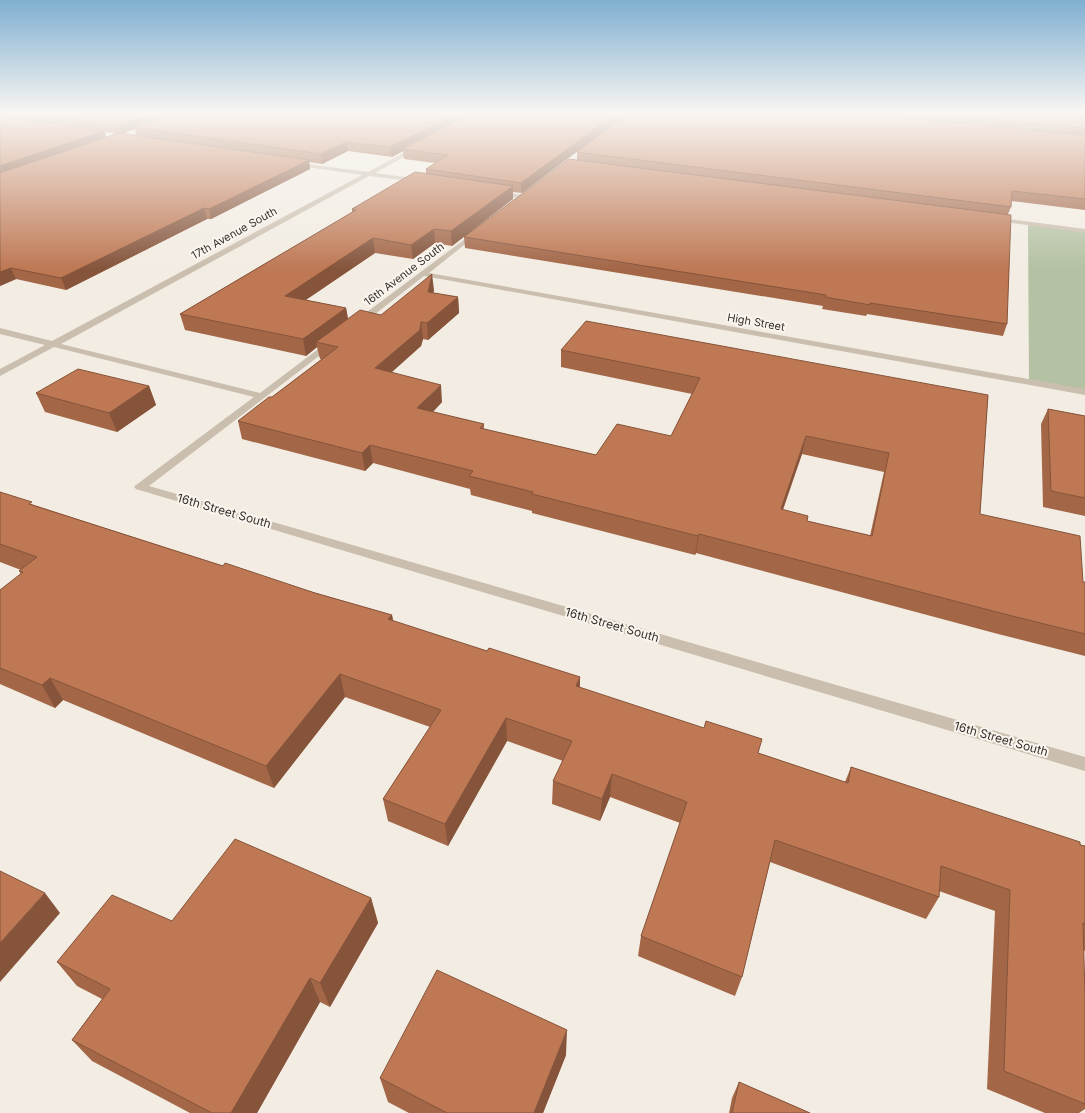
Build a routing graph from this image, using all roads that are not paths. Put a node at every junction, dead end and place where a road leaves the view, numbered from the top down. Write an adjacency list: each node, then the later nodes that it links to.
1 (314, 166): 3 (street)
2 (382, 166): 3 (street, 17th Avenue South)
3 (367, 174): 4 (street); 14 (street, 17th Avenue South)
4 (426, 182)
5 (484, 191): 6 (street)
6 (511, 206)
7 (989, 219): 9 (street)
8 (482, 228): 10 (street, 16th Avenue South)
9 (1085, 231)
10 (423, 274): 12 (street, 16th Avenue South); 16 (street, High Street)
11 (0, 331): 14 (street)
12 (348, 331)
13 (340, 337): 17 (street)
14 (53, 344): 15 (street, 17th Avenue South); 17 (street)
15 (0, 373)
16 (1085, 392)
17 (261, 396): 18 (street, 16th Street South)
18 (1085, 764)

